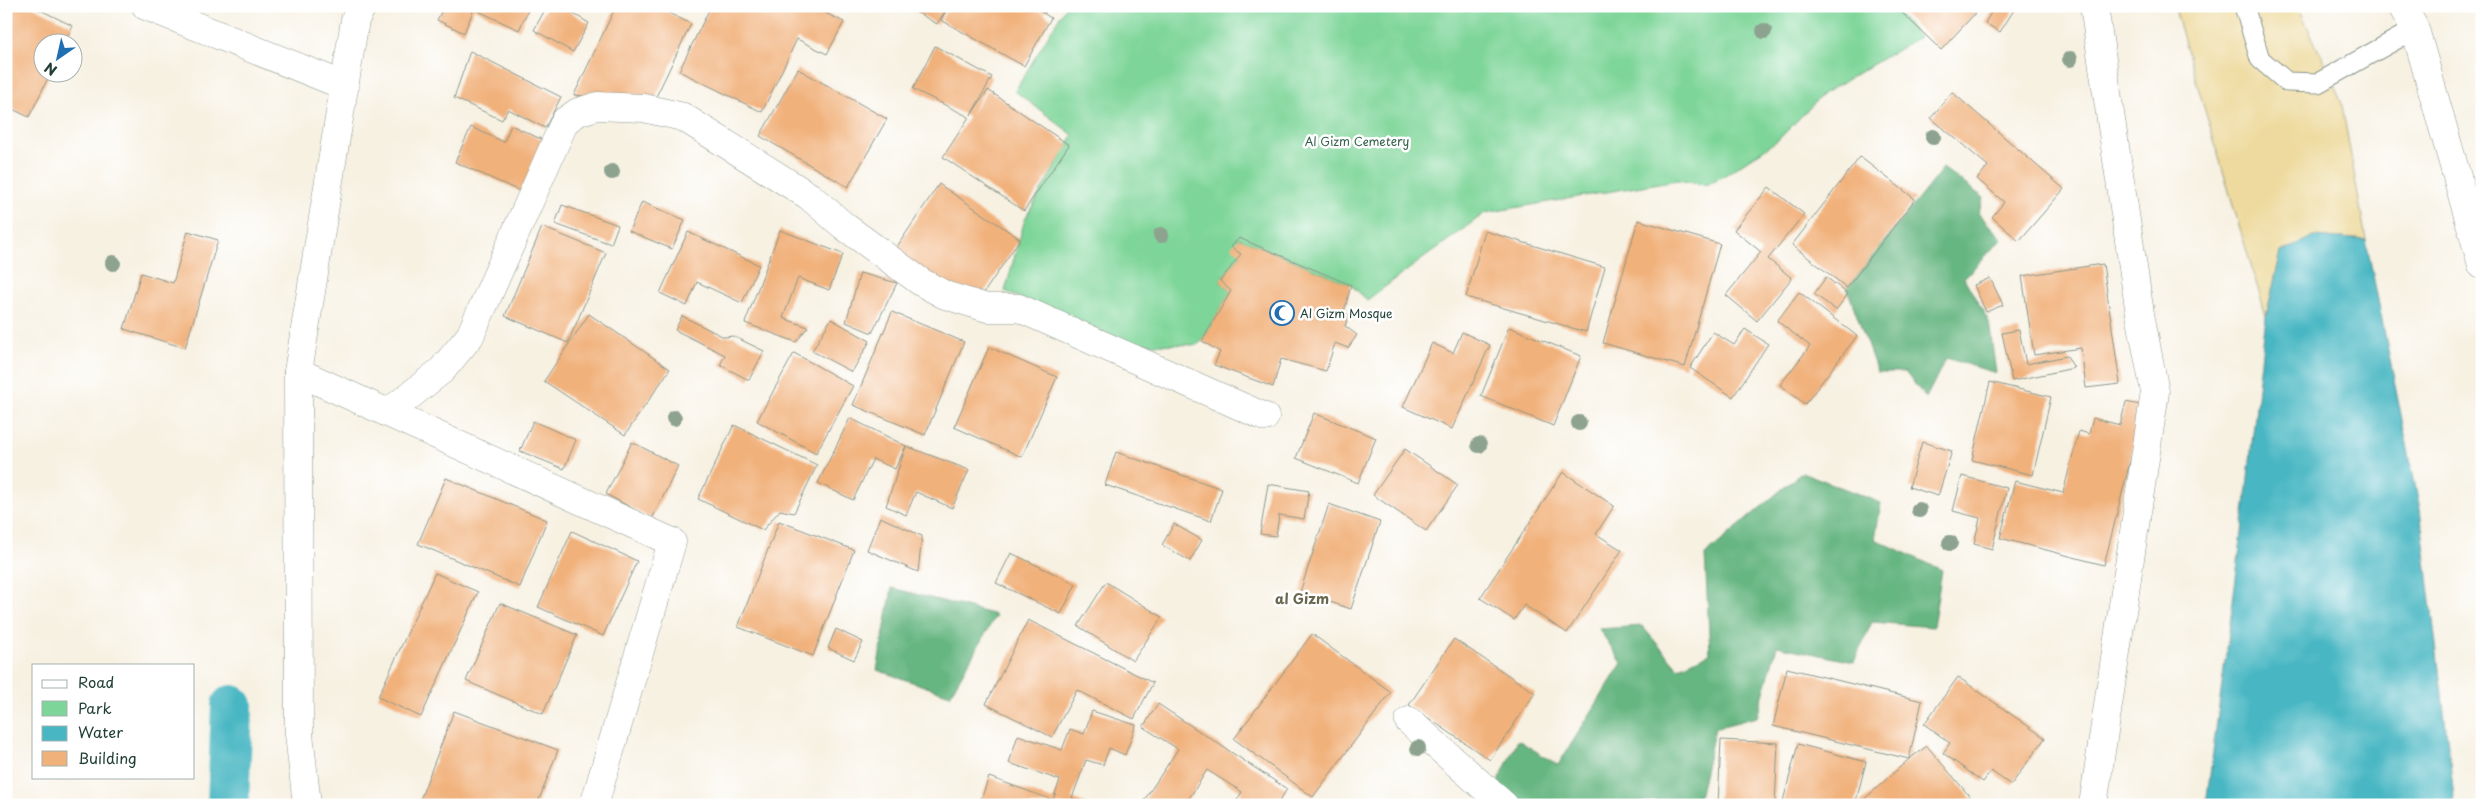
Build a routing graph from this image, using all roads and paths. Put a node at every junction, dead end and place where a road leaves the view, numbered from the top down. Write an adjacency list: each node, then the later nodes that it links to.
1 (146, 6): 6 (street)
2 (362, 6): 6 (street)
3 (2094, 6): 15 (street)
4 (2244, 6): 5 (lane)
5 (2409, 18): 7 (street)
6 (345, 86): 8 (street)
7 (2482, 265)
8 (298, 372): 9 (street); 12 (street)
9 (388, 412): 10 (street); 13 (street)
10 (1266, 417)
11 (1409, 721): 14 (street)
12 (307, 805)
13 (594, 805)
14 (1504, 805)
15 (2093, 805)

